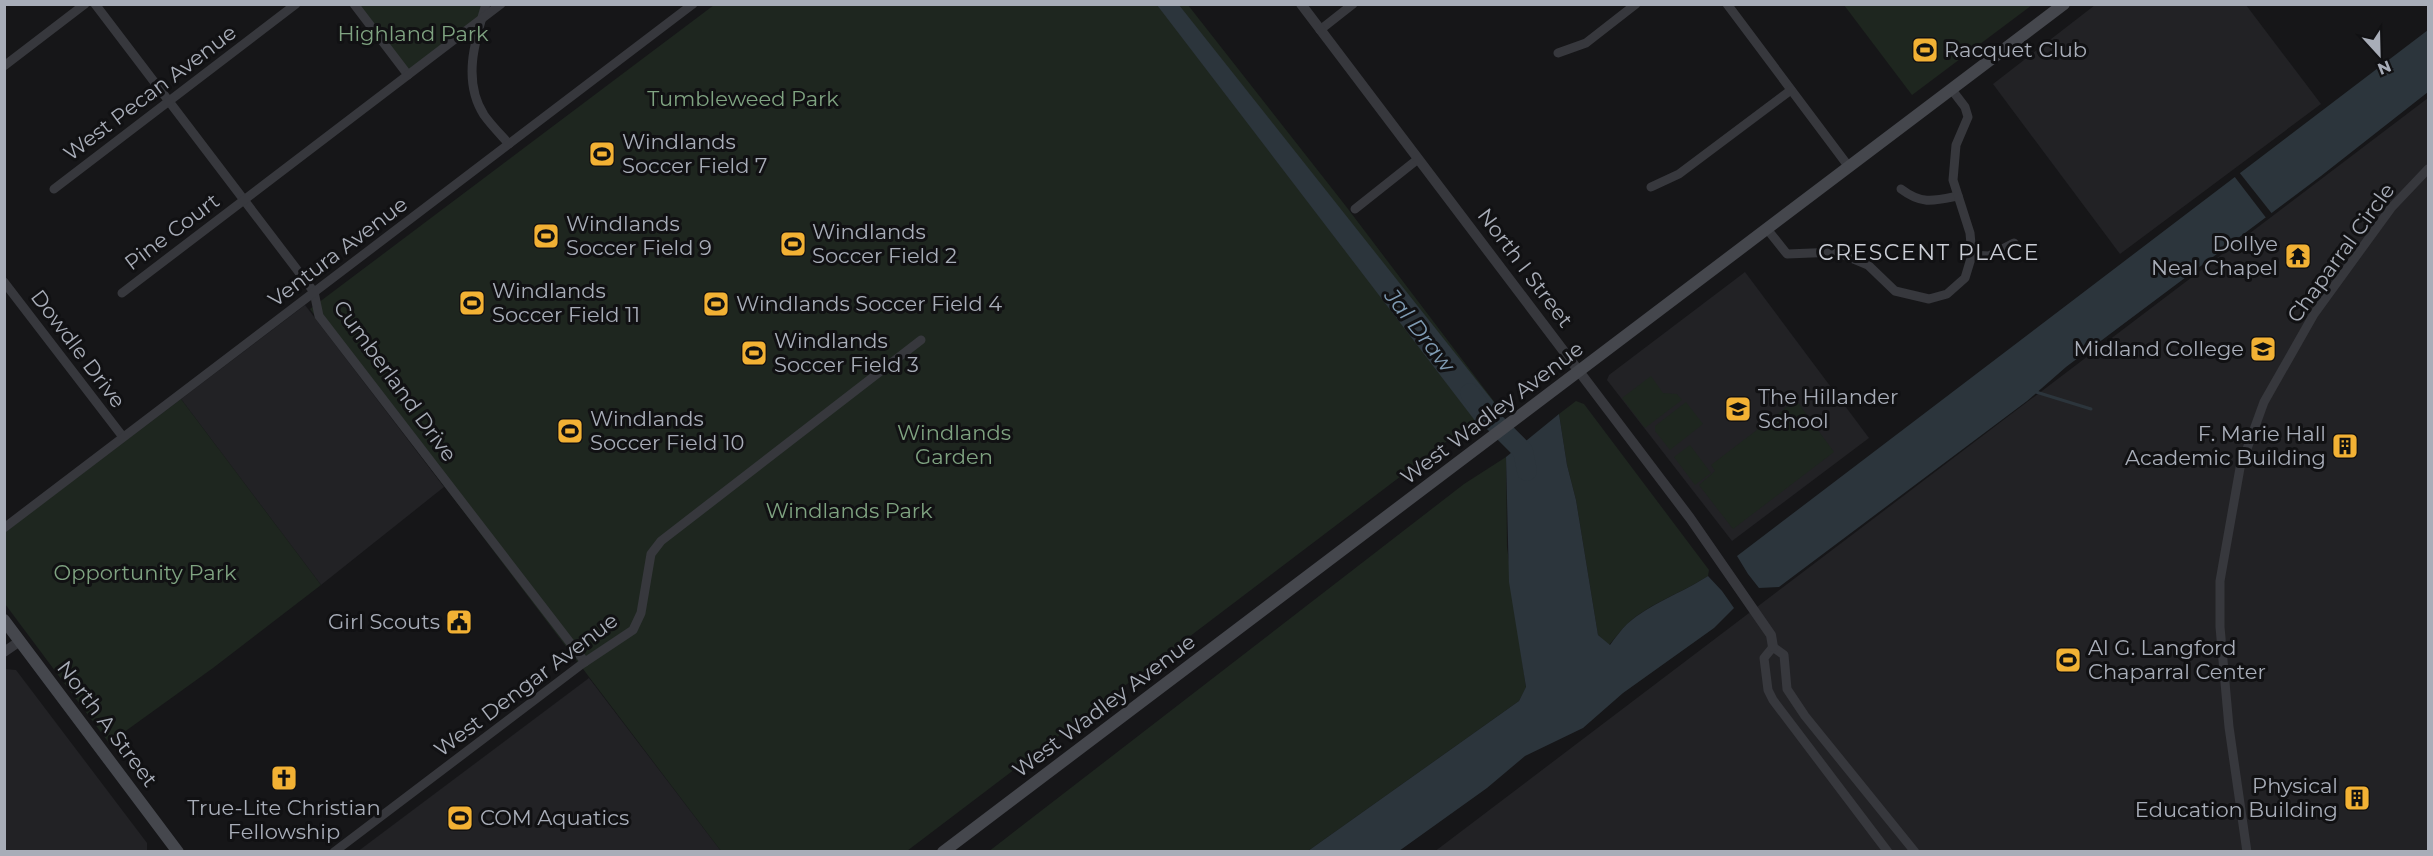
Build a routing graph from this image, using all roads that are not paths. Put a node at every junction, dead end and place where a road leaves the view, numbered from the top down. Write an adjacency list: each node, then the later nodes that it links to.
1 (85, 4): 16 (street)
2 (95, 4): 20 (street, Cumberland Drive)
3 (296, 4): 20 (street, West Pecan Avenue)
4 (354, 4): 17 (street)
5 (486, 4): 13 (street)
6 (501, 4): 13 (street, Pine Court)
7 (693, 4): 21 (street, Ventura Avenue)
8 (1301, 4): 14 (street, North I Street)
9 (1353, 4): 14 (street)
10 (1636, 4): 15 (street)
11 (1727, 4): 18 (street)
12 (2064, 4): 19 (main road, West Wadley Avenue)
13 (481, 19): 17 (street, Pine Court); 21 (street)
14 (1320, 30): 22 (street, North I Street)
15 (1558, 53)
16 (4, 66)
17 (408, 75): 29 (street, Pine Court)
18 (1791, 90): 23 (street); 25 (street)
19 (1952, 90): 23 (main road, West Wadley Avenue); 28 (street)
20 (168, 102): 26 (street, West Pecan Avenue); 29 (street, Cumberland Drive)
21 (508, 144): 35 (street, Ventura Avenue)
22 (1418, 159): 30 (street); 38 (street, North I Street)
23 (1849, 167): 31 (main road, West Wadley Avenue)
24 (2428, 169): 53 (street, Chaparral Circle)
25 (1650, 187)
26 (54, 189)
27 (1901, 189): 28 (street)
28 (1958, 196): 33 (street)
29 (244, 200): 35 (street, Cumberland Drive); 36 (street, Pine Court)
30 (1355, 209)
31 (1767, 229): 33 (street); 38 (main road, West Wadley Avenue)
32 (2014, 243): 33 (street)
33 (1972, 255)
34 (4, 282): 39 (street, Dowdle Drive)
35 (314, 292): 39 (street, Ventura Avenue); 45 (street, Cumberland Drive)
36 (122, 293)
37 (921, 340): 45 (street, West Dengar Avenue)
38 (1579, 372): 43 (street, North I Street); 50 (main road, West Wadley Avenue)
39 (123, 437): 40 (street, Ventura Avenue)
40 (4, 528)
41 (4, 620): 42 (main road, North A Street)
42 (20, 641): 44 (street); 48 (main road, North A Street)
43 (1773, 647): 46 (street); 47 (street)
44 (4, 652)
45 (585, 662): 49 (street, West Dengar Avenue)
46 (1876, 804): 47 (street); 52 (street)
47 (1860, 814): 51 (street)
48 (178, 852)
49 (334, 852)
50 (943, 852)
51 (1888, 852)
52 (1915, 852)
53 (2247, 852)

